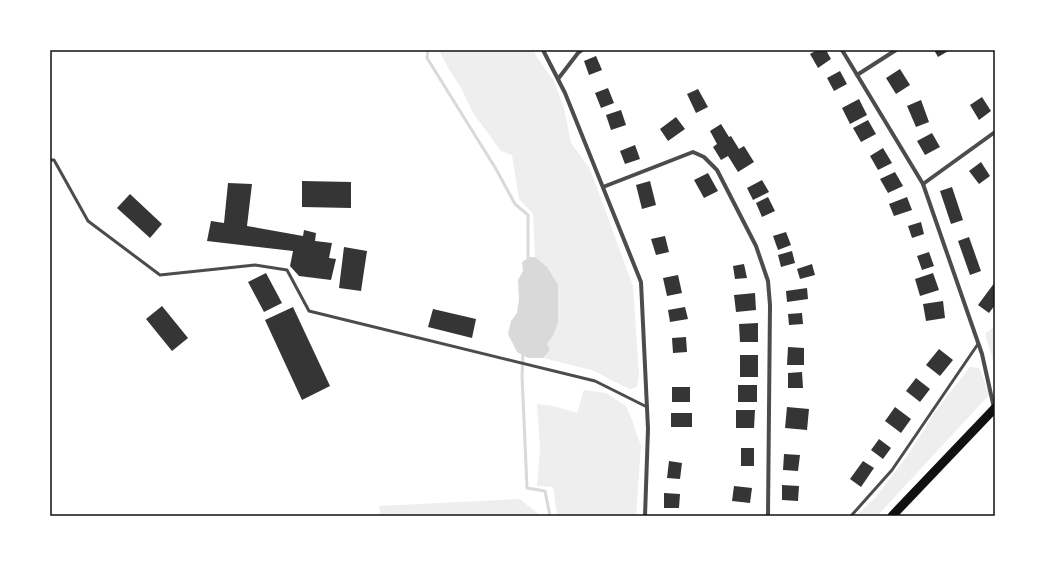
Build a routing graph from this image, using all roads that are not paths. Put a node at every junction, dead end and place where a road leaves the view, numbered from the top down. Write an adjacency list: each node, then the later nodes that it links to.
1 (543, 50): 6 (street)
2 (582, 50): 6 (street)
3 (842, 50): 5 (street)
4 (896, 50): 5 (street)
5 (857, 75): 9 (street)
6 (558, 79): 10 (street)
7 (995, 132): 9 (street)
8 (50, 160): 12 (lane)
9 (923, 184): 11 (street)
10 (603, 187): 12 (street); 15 (street)
11 (978, 344): 13 (street); 16 (lane)
12 (647, 407): 14 (street)
13 (995, 409): 17 (main road)
14 (645, 516)
15 (768, 516)
16 (851, 516)
17 (892, 516)

